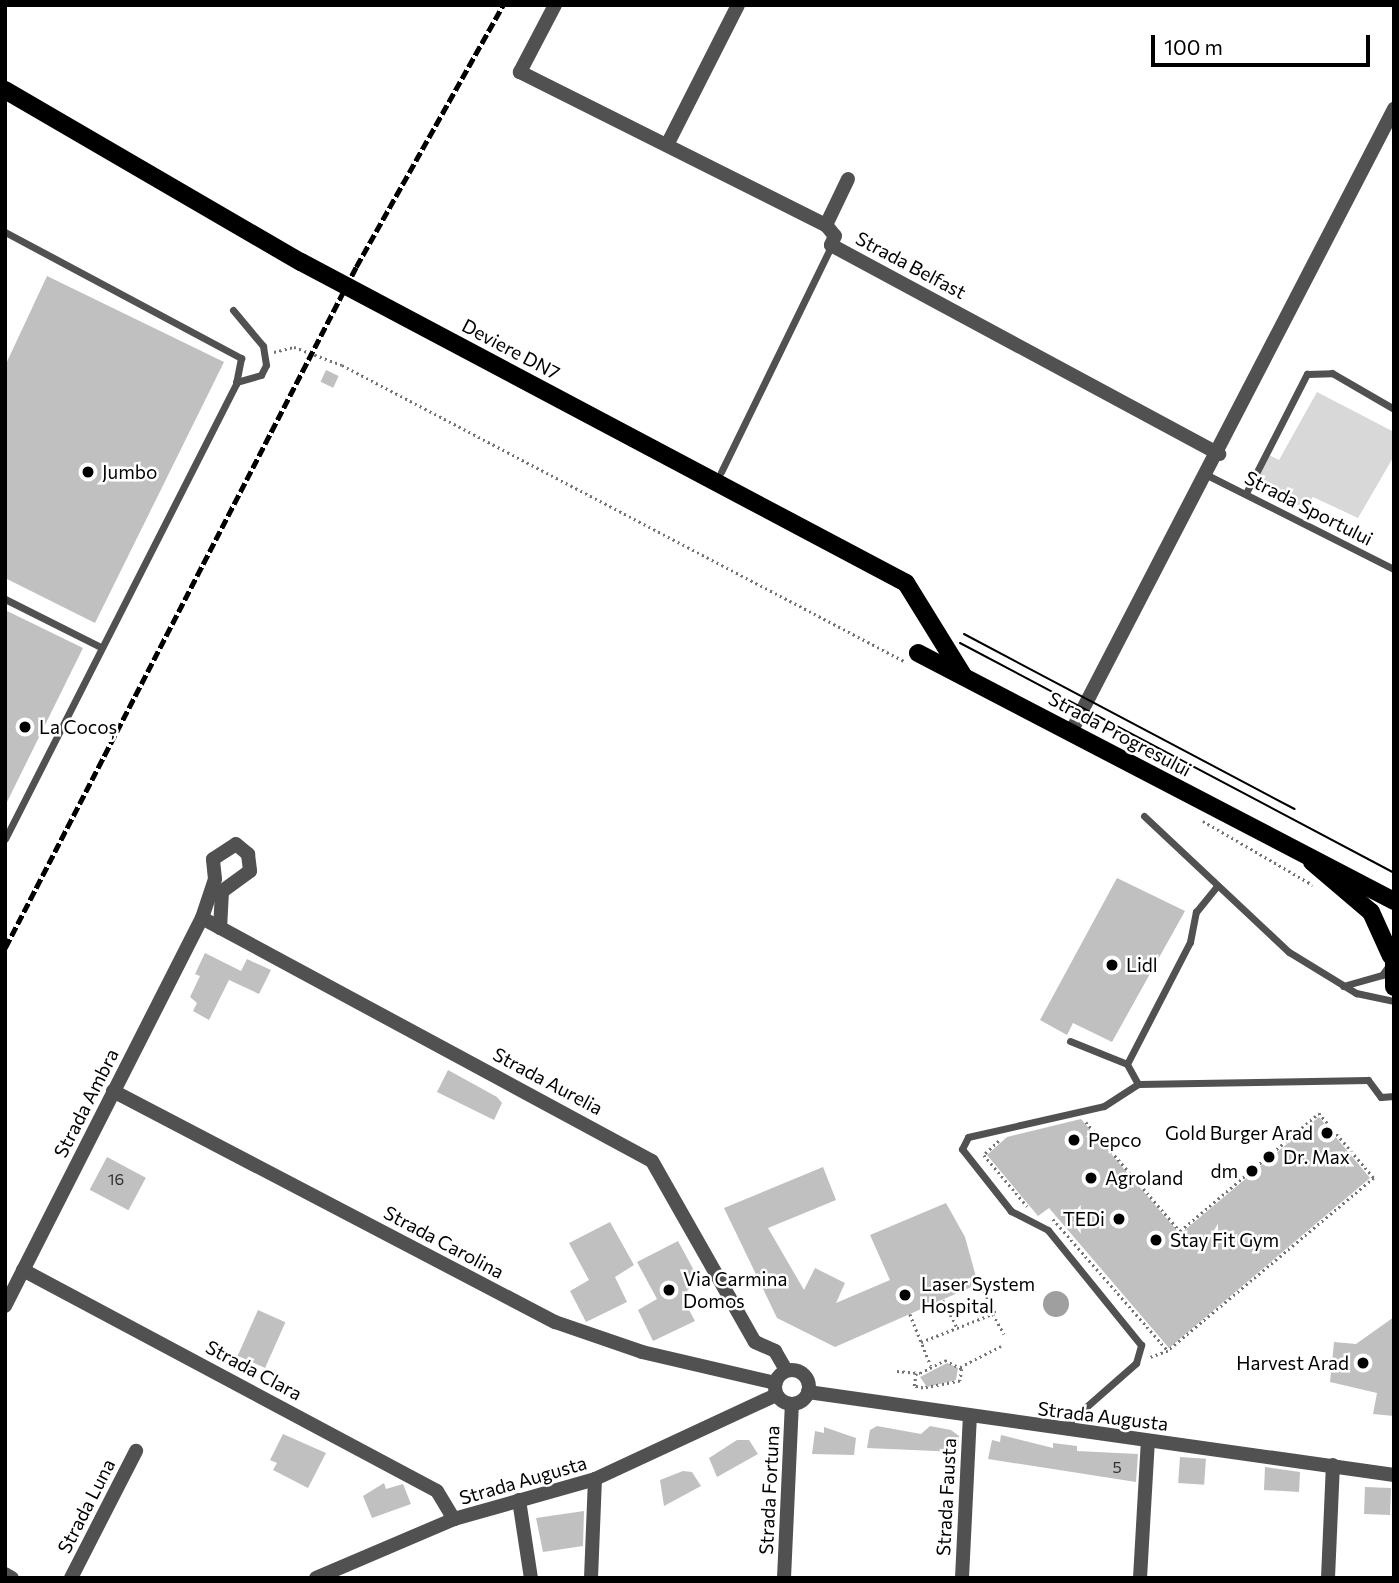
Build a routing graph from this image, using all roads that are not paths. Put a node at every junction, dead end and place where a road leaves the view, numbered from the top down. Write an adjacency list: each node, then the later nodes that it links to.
1 (555, 5): 5 (street)
2 (738, 5): 5 (street)
3 (5, 90): 21 (main road, Deviere DN7)
4 (1394, 109): 13 (street)
5 (667, 145): 7 (street)
6 (848, 179): 7 (street)
7 (826, 225): 9 (street, Strada Belfast)
8 (5, 232): 11 (lane)
9 (831, 244): 13 (street, Strada Belfast); 14 (lane)
10 (233, 310): 11 (lane)
11 (236, 382): 19 (lane)
12 (1394, 409): 16 (lane)
13 (1219, 454): 15 (street)
14 (721, 472)
15 (1209, 476): 16 (lane, Strada Sportului); 22 (street)
16 (1246, 492): 17 (lane, Strada Sportului)
17 (1394, 569)
18 (5, 599): 19 (lane)
19 (99, 646): 24 (lane)
20 (916, 659): 21 (main road, Strada Progresului)
21 (964, 677): 22 (main road, Strada Progresului)
22 (1071, 732): 25 (main road, Strada Progresului)
23 (1144, 816): 26 (lane)
24 (5, 839)
25 (1301, 852): 27 (main road, Strada Progresului); 30 (main road, Strada Progresului)
26 (1216, 887): 31 (lane); 35 (lane)
27 (1394, 901)
28 (202, 918): 29 (street, Strada Aurelia); 29 (street, Strada Ambra); 37 (street, Strada Ambra)
29 (220, 928): 41 (street, Strada Aurelia)
30 (1392, 956): 31 (lane); 32 (main road, Strada Progresului)
31 (1342, 986): 33 (lane)
32 (1394, 987)
33 (1394, 1001)
34 (1070, 1041): 35 (lane)
35 (1127, 1064): 36 (lane)
36 (1138, 1084): 38 (lane); 46 (lane)
37 (113, 1091): 39 (street, Strada Ambra); 42 (street, Strada Carolina)
38 (1394, 1096)
39 (23, 1270): 40 (street, Strada Ambra); 53 (street, Strada Clara)
40 (5, 1306)
41 (786, 1370): 42 (street); 43 (street)
42 (775, 1389): 44 (street); 51 (street, Strada Augusta)
43 (808, 1392): 44 (street); 45 (street, Strada Augusta)
44 (792, 1404): 61 (street, Strada Fortuna)
45 (970, 1417): 46 (street, Strada Augusta); 62 (street, Strada Fausta)
46 (1060, 1430): 47 (street, Strada Augusta)
47 (1148, 1441): 49 (street, Strada Augusta); 55 (street)
48 (136, 1451): 57 (street, Strada Luna)
49 (1334, 1465): 50 (street, Strada Augusta); 63 (street)
50 (1394, 1475)
51 (595, 1479): 52 (street, Strada Augusta); 60 (street)
52 (519, 1500): 53 (street, Strada Augusta); 59 (street)
53 (454, 1519): 58 (street, Strada Augusta)
54 (5, 1574): 56 (street)
55 (1140, 1577)
56 (12, 1578)
57 (71, 1578)
58 (316, 1578)
59 (531, 1578)
60 (591, 1578)
61 (785, 1578)
62 (962, 1578)
63 (1328, 1578)

